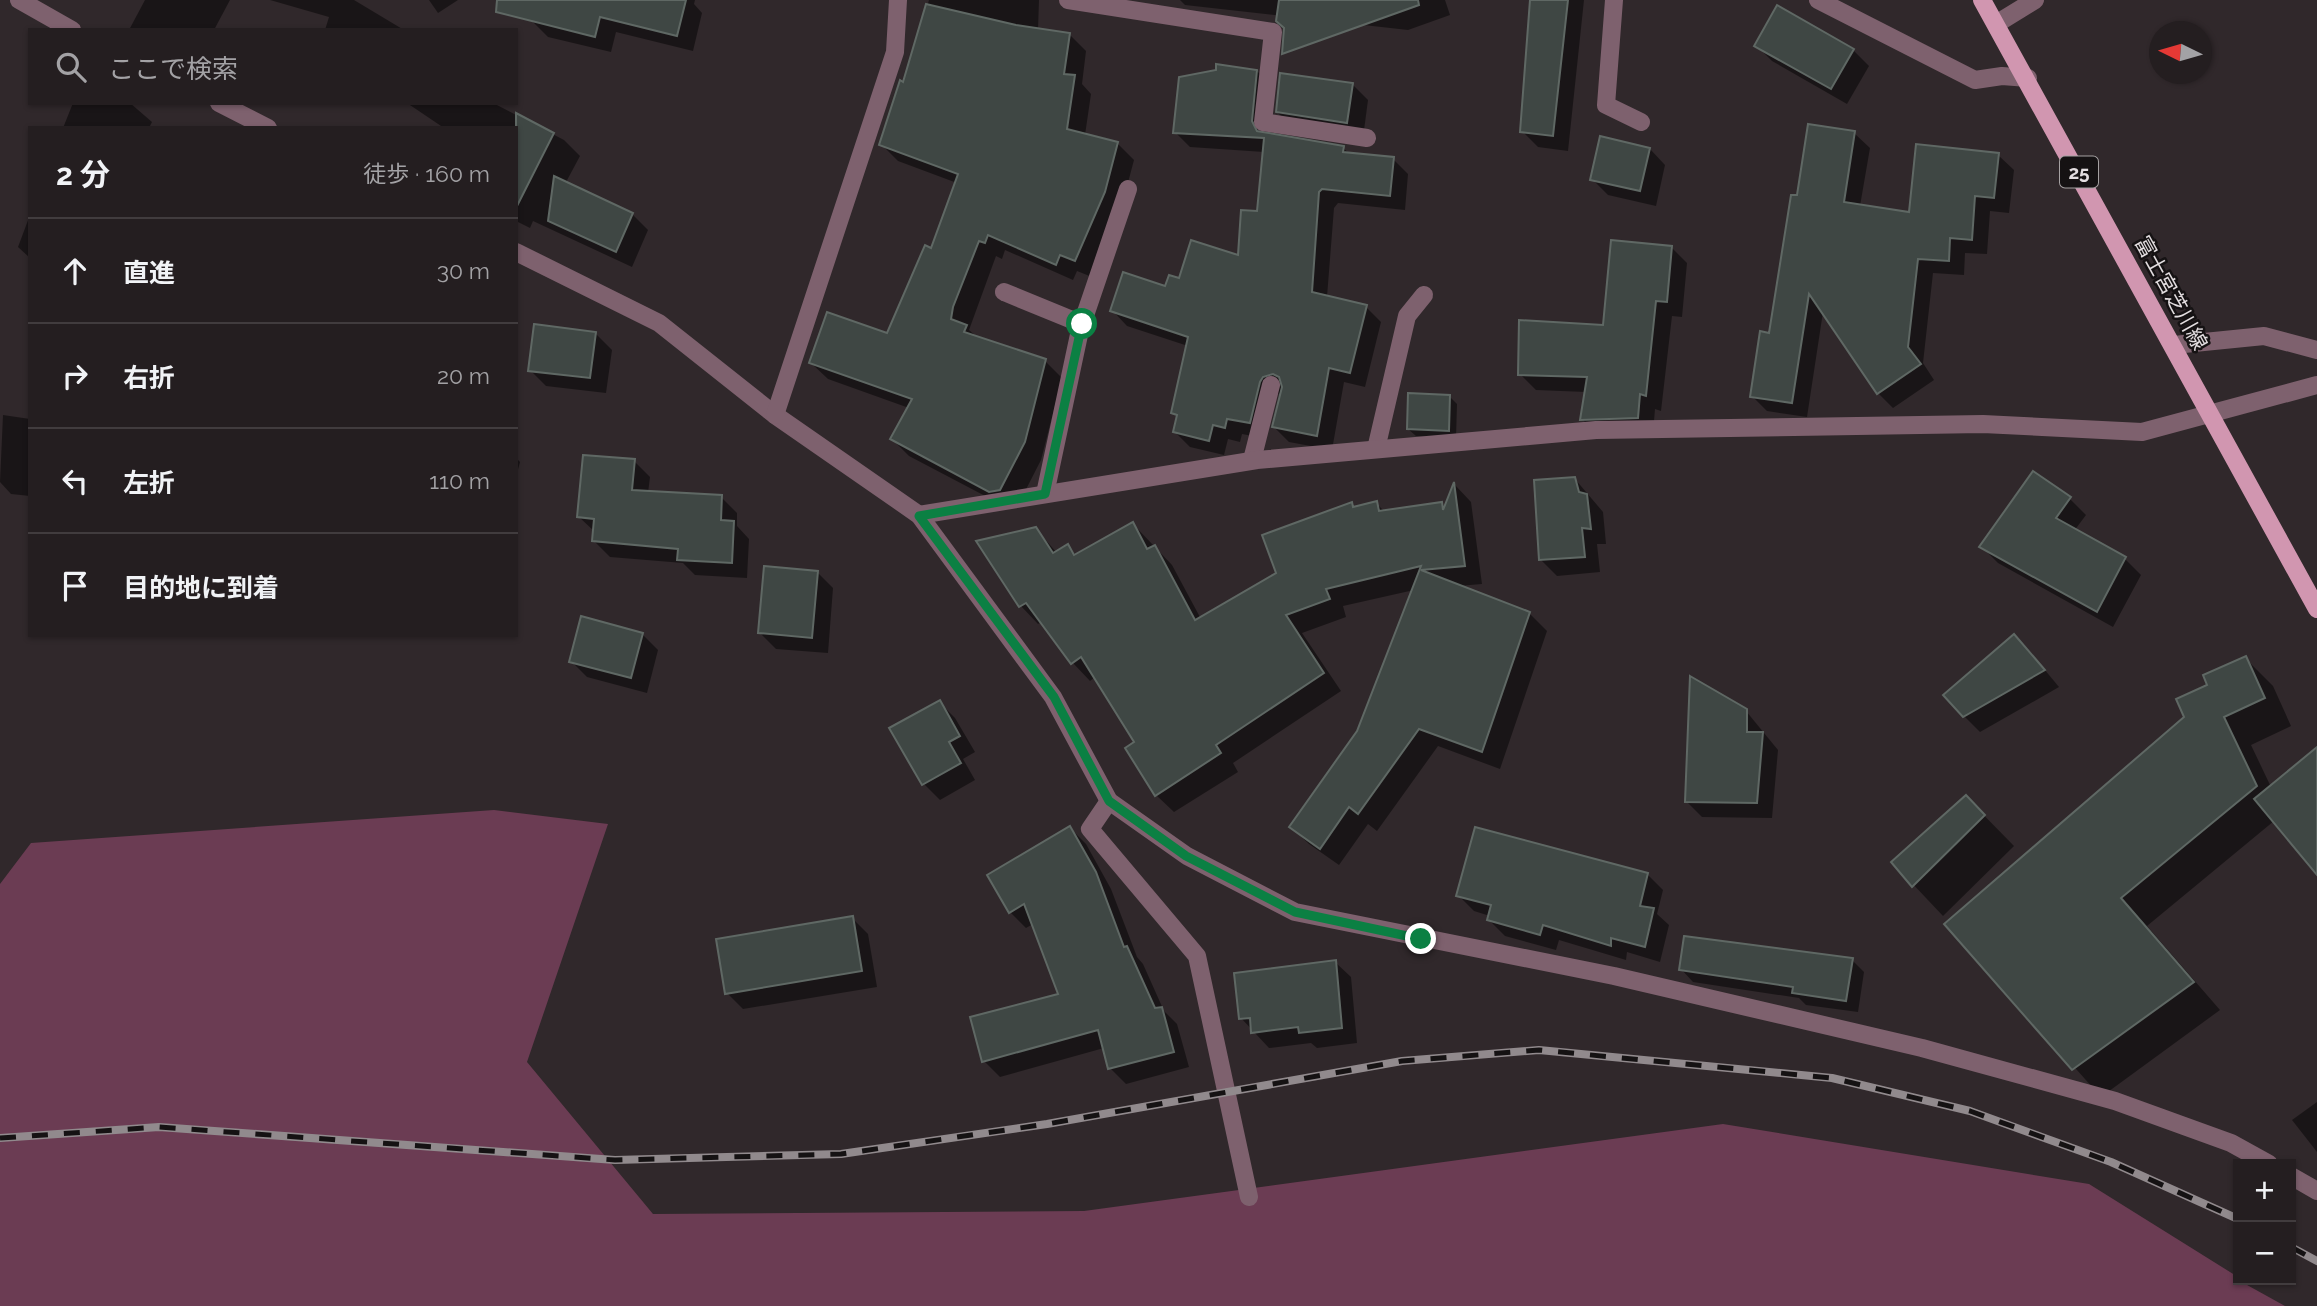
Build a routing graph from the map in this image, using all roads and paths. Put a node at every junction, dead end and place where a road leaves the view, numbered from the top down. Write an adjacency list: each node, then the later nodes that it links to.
1 (19, 0): 10 (street)
2 (898, 0): 25 (street)
3 (1068, 0): 8 (street)
4 (1614, 0): 13 (street)
5 (1818, 0): 11 (street)
6 (1982, 0): 9 (main road, 富士宮芝川線 / 25)
7 (2035, 0): 9 (street)
8 (1145, 5): 15 (street)
9 (1996, 24): 11 (main road, 富士宮芝川線 / 25)
10 (68, 28)
11 (2028, 78): 21 (main road, 富士宮芝川線 / 25)
12 (223, 105): 14 (street)
13 (1641, 122)
14 (264, 126)
15 (1367, 138)
16 (1128, 189): 20 (street)
17 (518, 253): 25 (street)
18 (1004, 292): 20 (street)
19 (1424, 295): 26 (street)
20 (1082, 324): 28 (street)
21 (2174, 345): 22 (street); 30 (main road, 富士宮芝川線 / 25)
22 (2317, 350)
23 (1271, 385): 27 (street)
24 (2317, 385): 26 (street)
25 (775, 415): 29 (street)
26 (1376, 449): 27 (street)
27 (1252, 460): 28 (street)
28 (1045, 494): 29 (street)
29 (919, 516): 31 (street)
30 (2317, 609)
31 (1109, 801): 32 (street); 35 (street)
32 (2260, 1159)
33 (2296, 1179): 34 (street)
34 (2317, 1191)
35 (1249, 1197)

